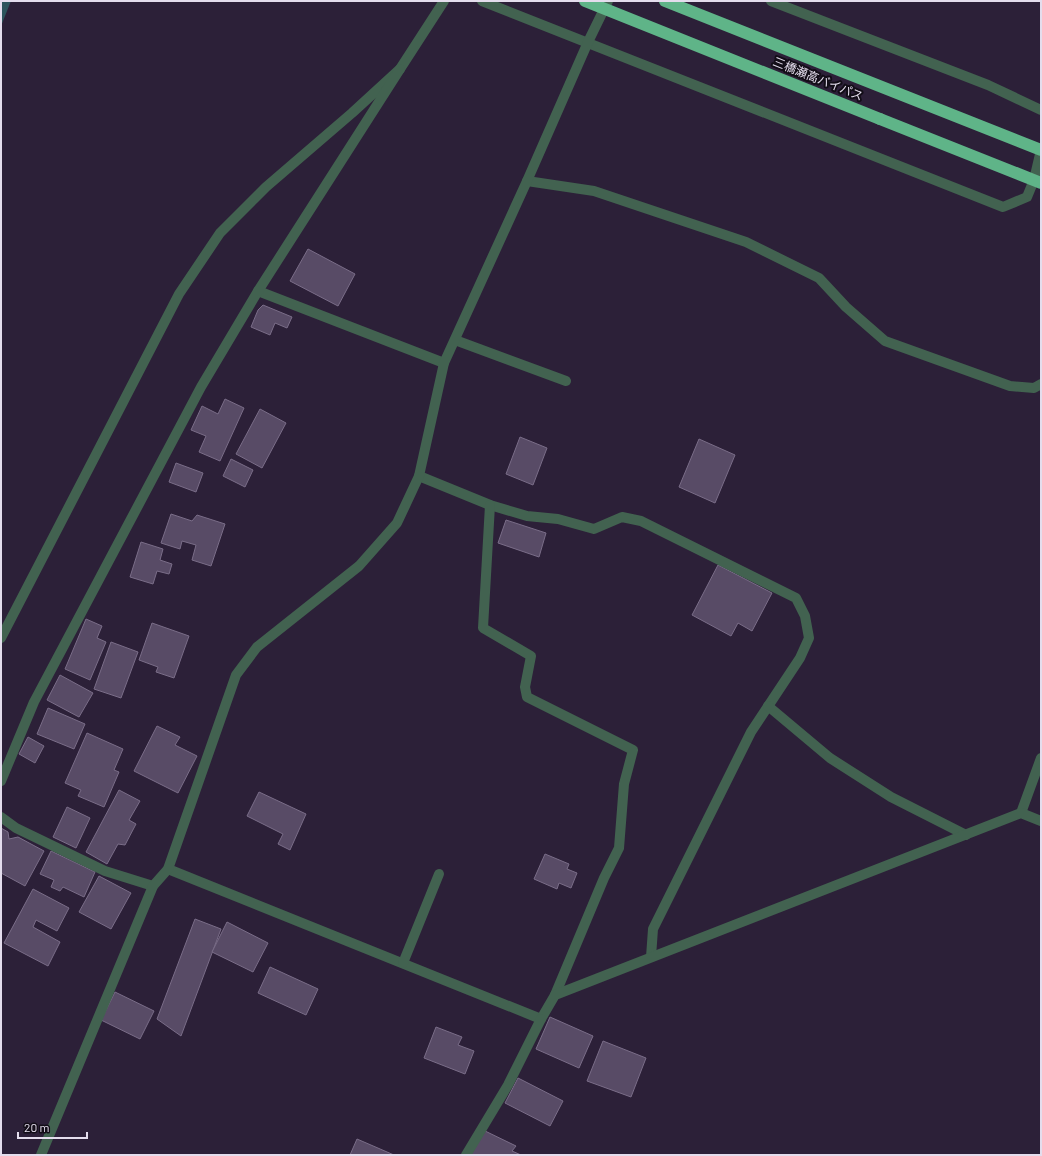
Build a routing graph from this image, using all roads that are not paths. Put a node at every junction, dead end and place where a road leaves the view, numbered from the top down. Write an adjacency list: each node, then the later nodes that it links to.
1 (444, 1): 8 (street)
2 (482, 1): 7 (street)
3 (585, 1): 12 (highway, 三橋瀬高バイパス, bridge)
4 (608, 1): 7 (street)
5 (665, 1): 10 (highway, 三橋瀬高バイパス)
6 (771, 1): 9 (street)
7 (588, 42): 11 (street); 12 (street)
8 (400, 69): 13 (street); 20 (street)
9 (1041, 110)
10 (1041, 150): 12 (street)
11 (527, 181): 14 (street); 17 (street)
12 (1037, 181)
13 (258, 291): 15 (street); 23 (street)
14 (455, 340): 15 (street); 16 (street)
15 (444, 363): 18 (street)
16 (566, 380)
17 (1041, 384)
18 (419, 476): 19 (street); 28 (street)
19 (490, 505): 21 (street); 33 (street)
20 (1, 638)
21 (768, 706): 27 (street); 31 (street)
22 (1041, 758): 24 (street)
23 (1, 781)
24 (1021, 813): 26 (street); 27 (street)
25 (1, 817): 30 (street)
26 (1041, 821)
27 (966, 835): 31 (street)
28 (168, 869): 30 (street); 32 (street)
29 (439, 874): 32 (street)
30 (153, 886): 35 (street)
31 (651, 957): 33 (street)
32 (403, 963): 34 (street)
33 (555, 995): 34 (street)
34 (542, 1018): 36 (street)
35 (41, 1155)
36 (466, 1155)

